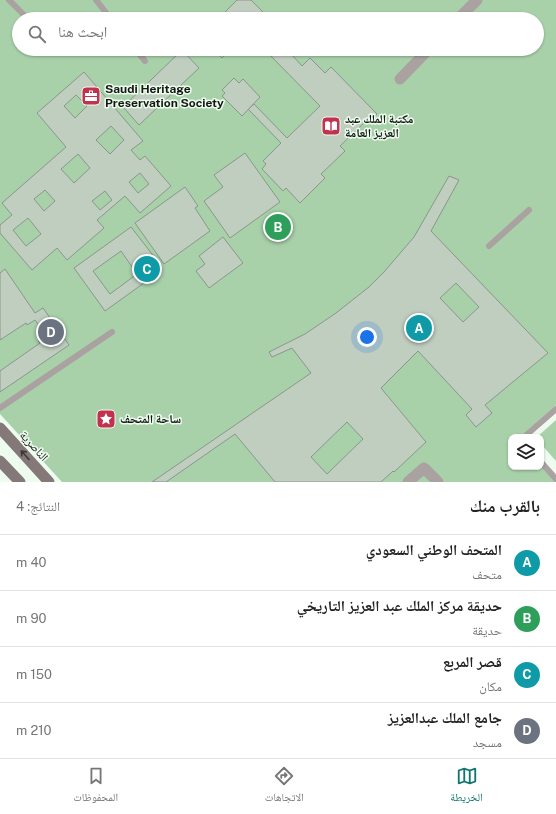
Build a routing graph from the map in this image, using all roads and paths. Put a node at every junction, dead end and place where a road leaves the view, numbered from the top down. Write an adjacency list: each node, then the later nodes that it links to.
1 (9, 0): 4 (lane)
2 (96, 0): 5 (lane)
3 (477, 0): 6 (street)
4 (21, 12)
5 (105, 12)
6 (465, 12)
7 (141, 56): 9 (lane)
8 (422, 56): 10 (street)
9 (145, 61)
10 (400, 79)
11 (529, 210): 12 (lane)
12 (489, 246)
13 (112, 332): 14 (lane)
14 (0, 408)
15 (556, 409): 17 (lane)
16 (0, 428): 22 (main road, الناصرية, one-way to 16)
17 (527, 434)
18 (0, 461): 21 (main road)
19 (544, 465): 20 (lane)
20 (556, 479)
21 (20, 482)
22 (49, 482)
23 (408, 482): 24 (street)
24 (438, 482)

